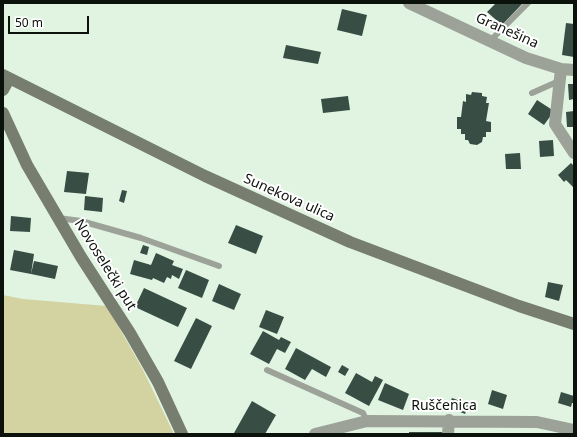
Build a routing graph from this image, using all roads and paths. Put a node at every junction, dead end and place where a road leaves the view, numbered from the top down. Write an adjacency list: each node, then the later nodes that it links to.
1 (409, 3): 3 (street, Granešina)
2 (528, 3): 3 (lane)
3 (491, 40): 5 (street, Granešina)
4 (574, 70): 5 (street, Granešina)
5 (560, 75): 8 (lane); 10 (street)
6 (6, 77): 7 (street); 13 (street, Sunekova ulica)
7 (3, 90)
8 (532, 93)
9 (3, 113): 11 (street, Novoselečki put)
10 (574, 153)
11 (58, 218): 12 (lane); 18 (street, Novoselečki put)
12 (219, 266)
13 (574, 324)
14 (267, 370): 16 (lane)
15 (449, 420): 16 (street, Ruščenica); 17 (street, Ruščenica); 20 (street)
16 (367, 421): 19 (street, Ruščenica)
17 (574, 430)
18 (182, 434)
19 (315, 434)
20 (448, 434)

